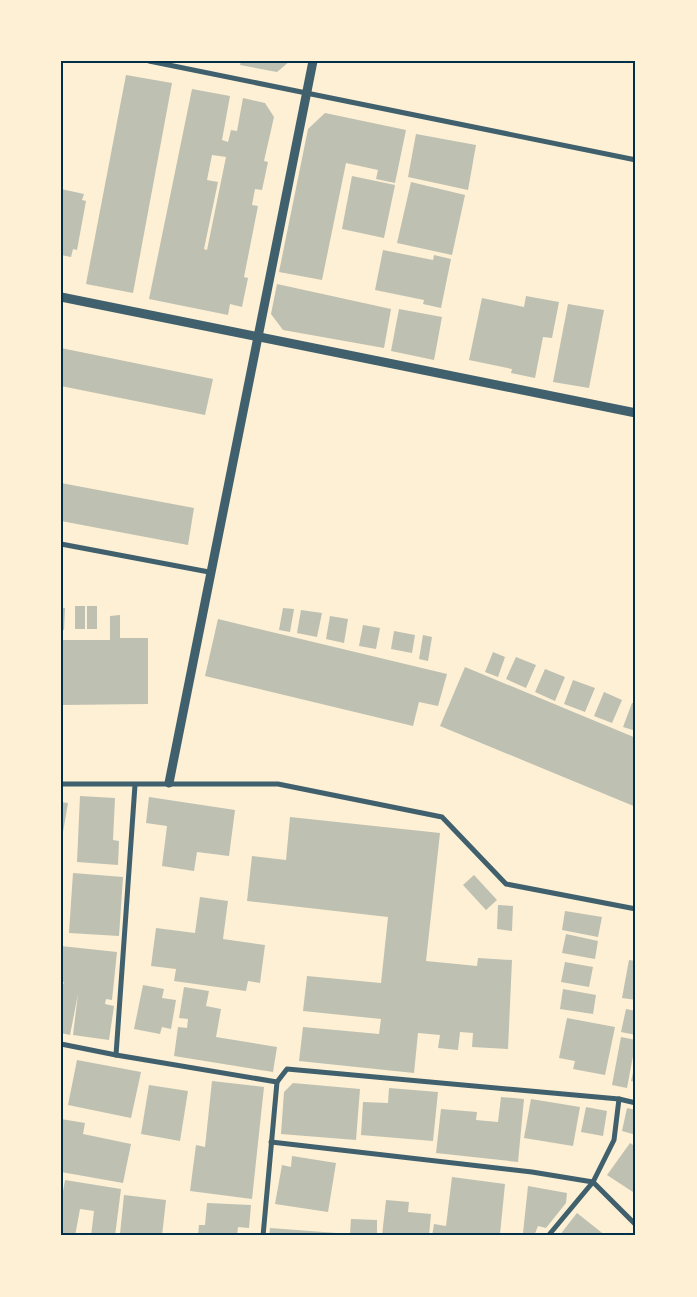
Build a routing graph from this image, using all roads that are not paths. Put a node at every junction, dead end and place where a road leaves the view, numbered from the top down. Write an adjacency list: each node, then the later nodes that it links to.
1 (149, 61): 3 (street)
2 (313, 61): 3 (street)
3 (306, 92): 4 (street); 6 (street)
4 (636, 160)
5 (61, 297): 6 (street)
6 (258, 337): 7 (street); 9 (street)
7 (636, 413)
8 (61, 544): 9 (street)
9 (209, 572): 10 (street)
10 (169, 783): 12 (street); 13 (street)
11 (61, 784): 12 (street)
12 (135, 785): 15 (street)
13 (636, 908)
14 (61, 1044): 15 (street)
15 (116, 1055): 16 (street)
16 (277, 1082): 17 (street); 19 (street)
17 (619, 1099): 18 (street); 20 (street)
18 (636, 1103)
19 (271, 1142): 20 (street); 22 (street)
20 (593, 1182): 21 (street); 23 (street)
21 (636, 1225)
22 (263, 1236)
23 (548, 1236)

